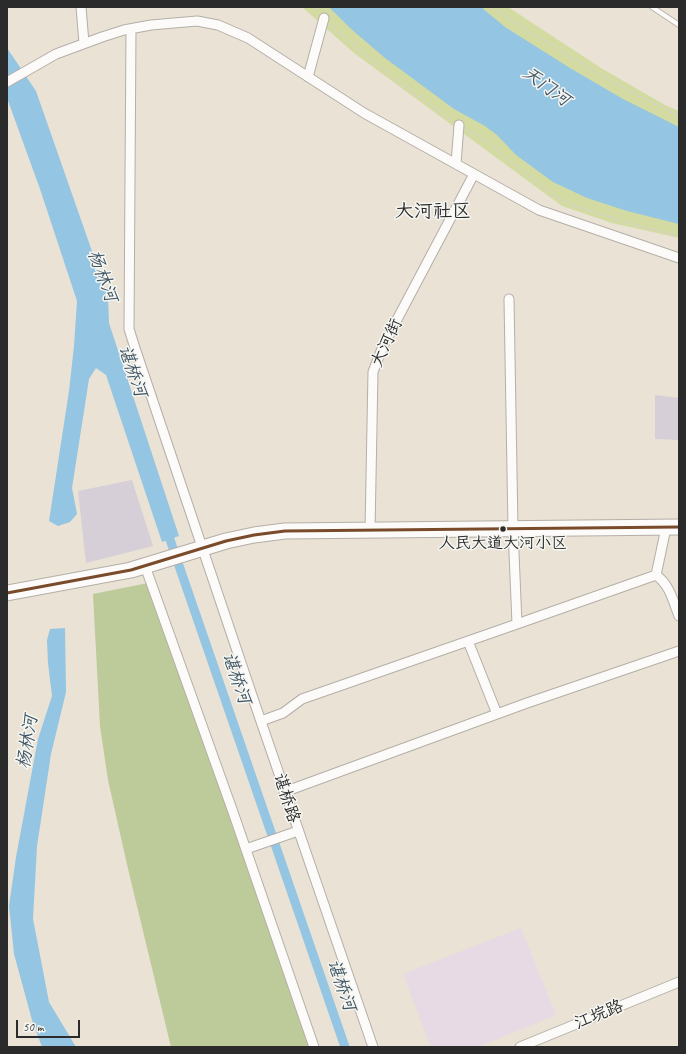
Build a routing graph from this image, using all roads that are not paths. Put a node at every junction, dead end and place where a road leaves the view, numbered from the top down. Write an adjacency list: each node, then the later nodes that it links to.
1 (81, 7): 6 (street)
2 (652, 7): 4 (lane)
3 (324, 18): 7 (street)
4 (679, 25)
5 (131, 29): 6 (street); 7 (street); 17 (street, 谌桥路)
6 (84, 43): 8 (street)
7 (308, 77): 10 (street)
8 (7, 82)
9 (459, 125): 10 (street)
10 (456, 164): 11 (street)
11 (474, 174): 12 (street); 16 (street, 大河街)
12 (679, 258)
13 (510, 299): 15 (street)
14 (672, 528): 15 (main road); 19 (street)
15 (514, 529): 16 (main road); 22 (street)
16 (370, 531): 17 (main road)
17 (202, 548): 18 (main road); 26 (street, 谌桥路)
18 (150, 565): 20 (main road); 29 (street)
19 (656, 575): 21 (street); 22 (street)
20 (7, 593)
21 (679, 616)
22 (517, 624): 23 (street)
23 (468, 641): 25 (street); 26 (street)
24 (679, 652): 25 (street)
25 (497, 714): 27 (street)
26 (261, 721): 27 (street, 谌桥路)
27 (284, 792): 28 (street, 谌桥路)
28 (298, 831): 29 (street); 32 (street, 谌桥路)
29 (246, 849): 31 (street)
30 (679, 982): 33 (street, 江垸路)
31 (314, 1047)
32 (373, 1047)
33 (520, 1047)

